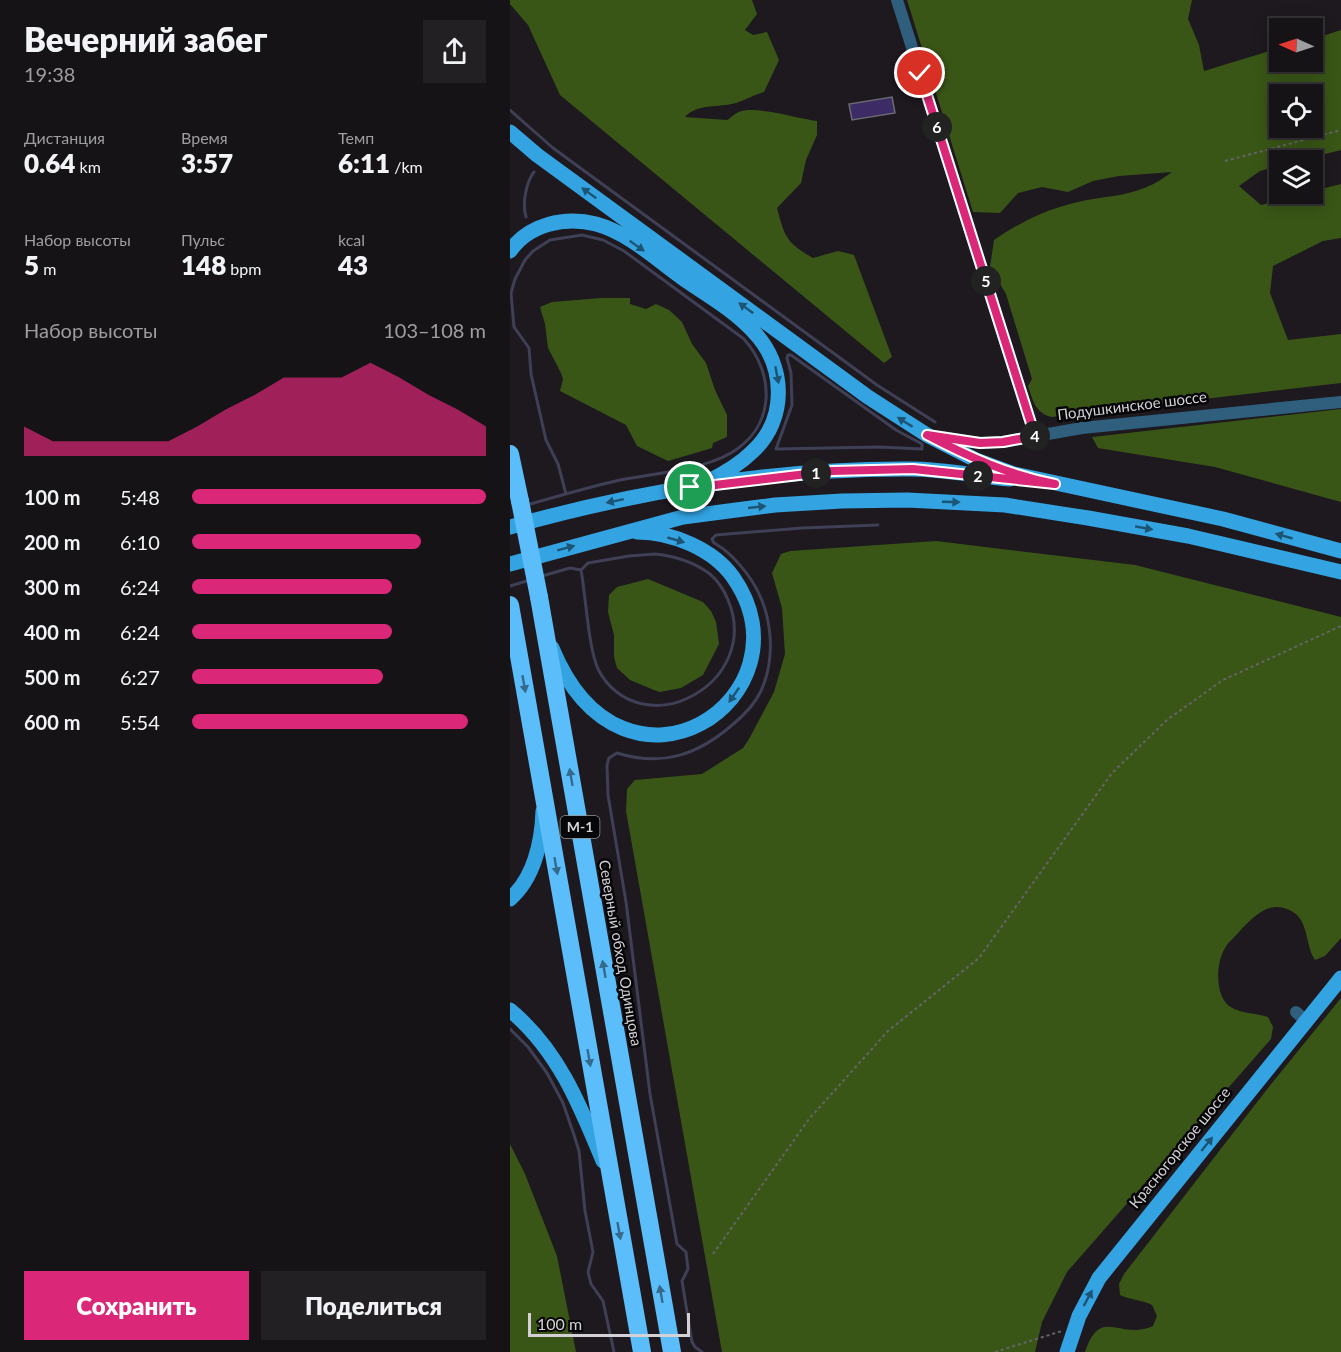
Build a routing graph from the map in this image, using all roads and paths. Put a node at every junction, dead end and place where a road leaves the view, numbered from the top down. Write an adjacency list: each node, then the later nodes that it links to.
1 (897, 0): 8 (street)
2 (1341, 130): 4 (path)
3 (510, 132): 7 (main road, one-way to 3)
4 (1225, 161)
5 (510, 251): 11 (main road, one-way to 11)
6 (1341, 402): 8 (street, Подушкинское шоссе)
7 (927, 435): 8 (street, Подушкинское шоссе); 10 (main road)
8 (1035, 436)
9 (510, 454): 19 (highway, Северный обход Одинцова / М-1, bridge)
10 (1055, 484): 11 (main road); 14 (main road, one-way to 10)
11 (673, 490): 12 (main road, one-way to 12)
12 (510, 527)
13 (619, 534): 15 (main road, one-way to 13); 16 (main road, one-way to 16); 19 (main road, one-way to 19)
14 (1341, 551)
15 (510, 564)
16 (1341, 572)
17 (510, 605): 20 (highway, М-1, one-way to 20)
18 (1341, 626): 25 (path)
19 (545, 628): 28 (highway, Северный обход Одинцова / М-1, one-way to 19)
20 (542, 787): 21 (main road); 24 (highway, М-1, one-way to 24)
21 (510, 899)
22 (1341, 978): 26 (main road, Красногорское шоссе, one-way to 22)
23 (510, 1010): 24 (main road)
24 (609, 1174): 27 (highway, М-1, one-way to 27)
25 (713, 1254)
26 (1074, 1330): 29 (path); 30 (main road, Красногорское шоссе)
27 (642, 1352)
28 (672, 1352)
29 (995, 1352)
30 (1067, 1352)

